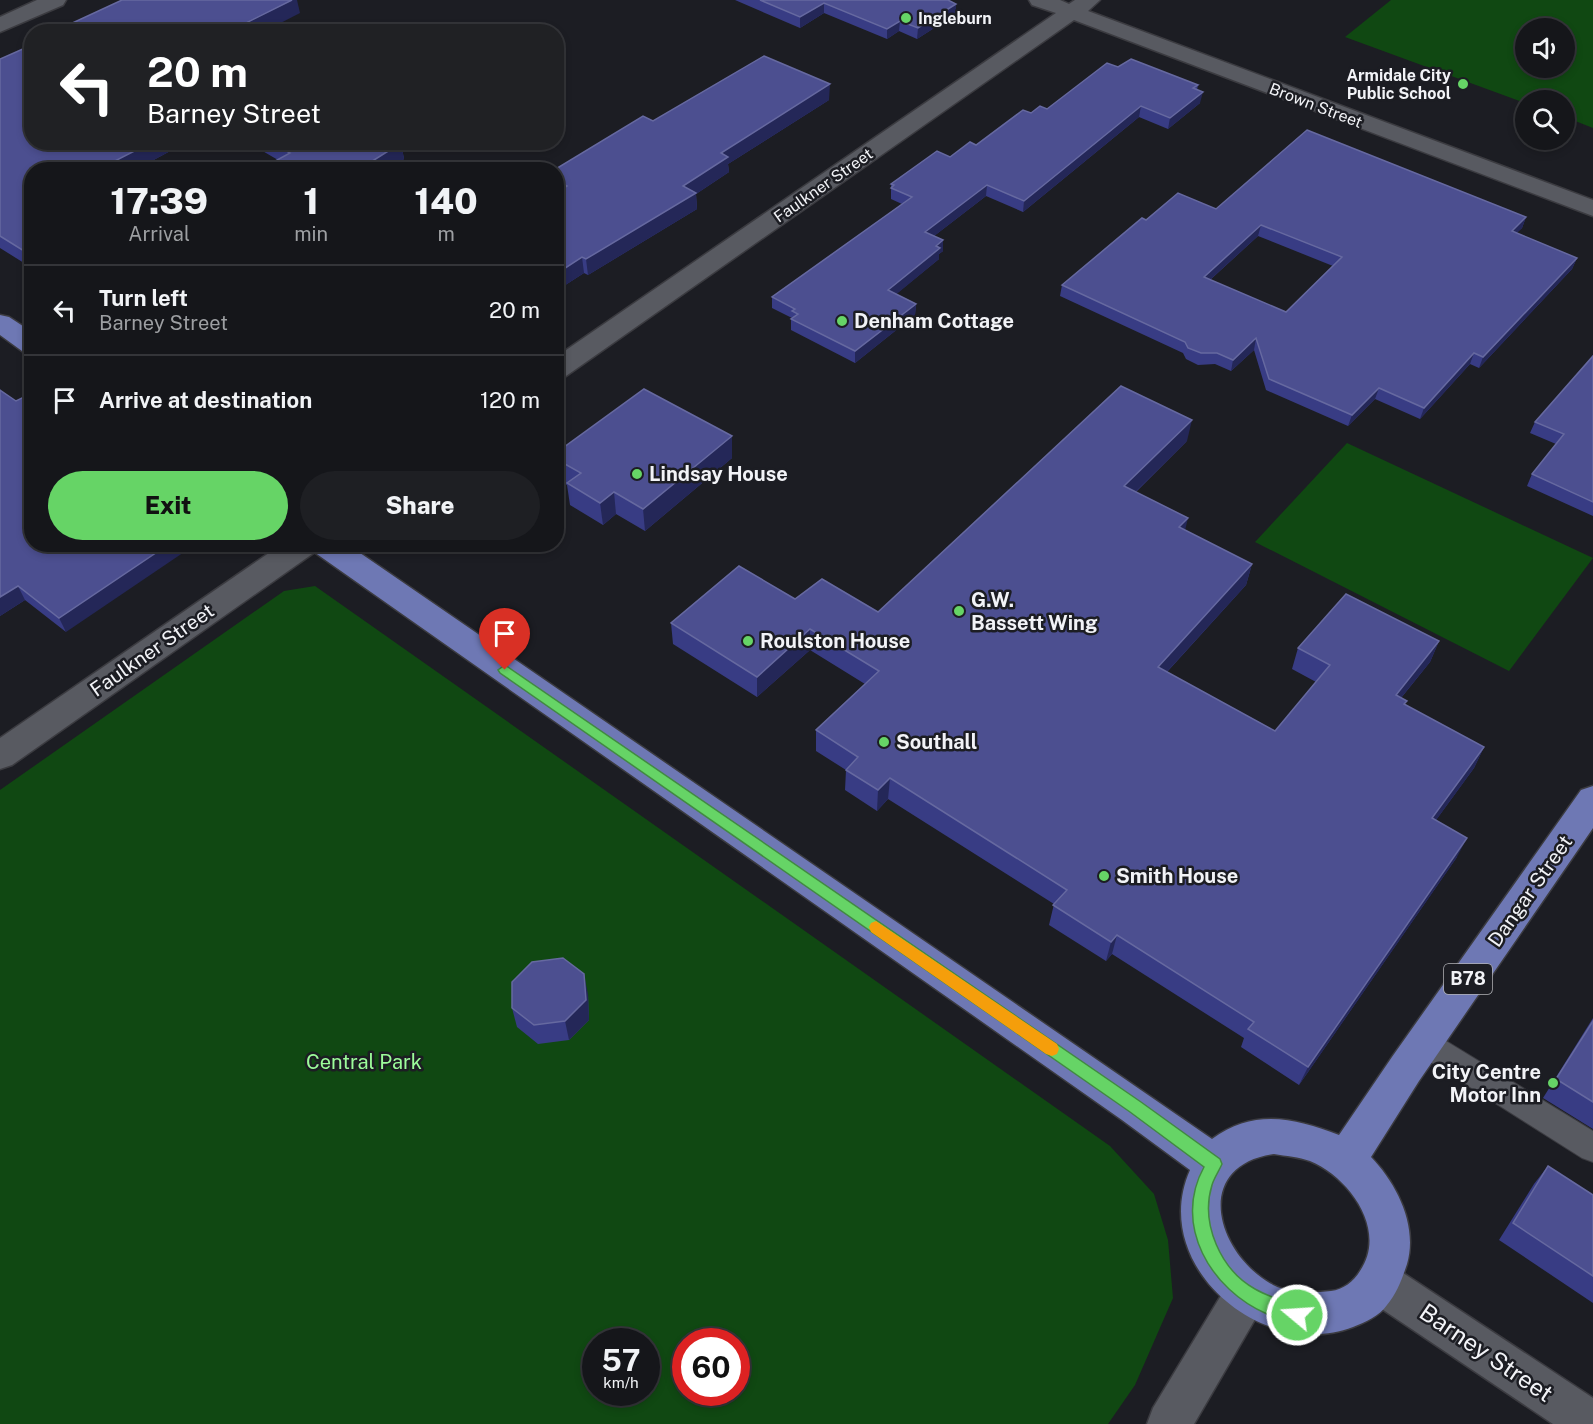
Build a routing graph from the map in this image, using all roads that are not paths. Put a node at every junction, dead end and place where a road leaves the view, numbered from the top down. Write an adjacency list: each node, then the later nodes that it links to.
1 (55, 0): 4 (street)
2 (1040, 0): 3 (street, Brown Street)
3 (1081, 6): 5 (street, Brown Street); 8 (street, Faulkner Street)
4 (0, 25)
5 (1593, 209)
6 (0, 323): 7 (main road)
7 (24, 340)
8 (564, 364)
9 (293, 552): 11 (street, Faulkner Street)
10 (337, 552): 16 (main road)
11 (0, 756)
12 (1593, 800): 13 (main road, Dangar Street / B78)
13 (1423, 1042): 14 (lane); 15 (main road, Dangar Street / B78)
14 (1593, 1149)
15 (1346, 1160): 16 (main road); 17 (main road)
16 (1214, 1164): 18 (main road)
17 (1379, 1282): 18 (main road); 20 (street, Barney Street)
18 (1246, 1294): 19 (street)
19 (1169, 1424)
20 (1592, 1424)

